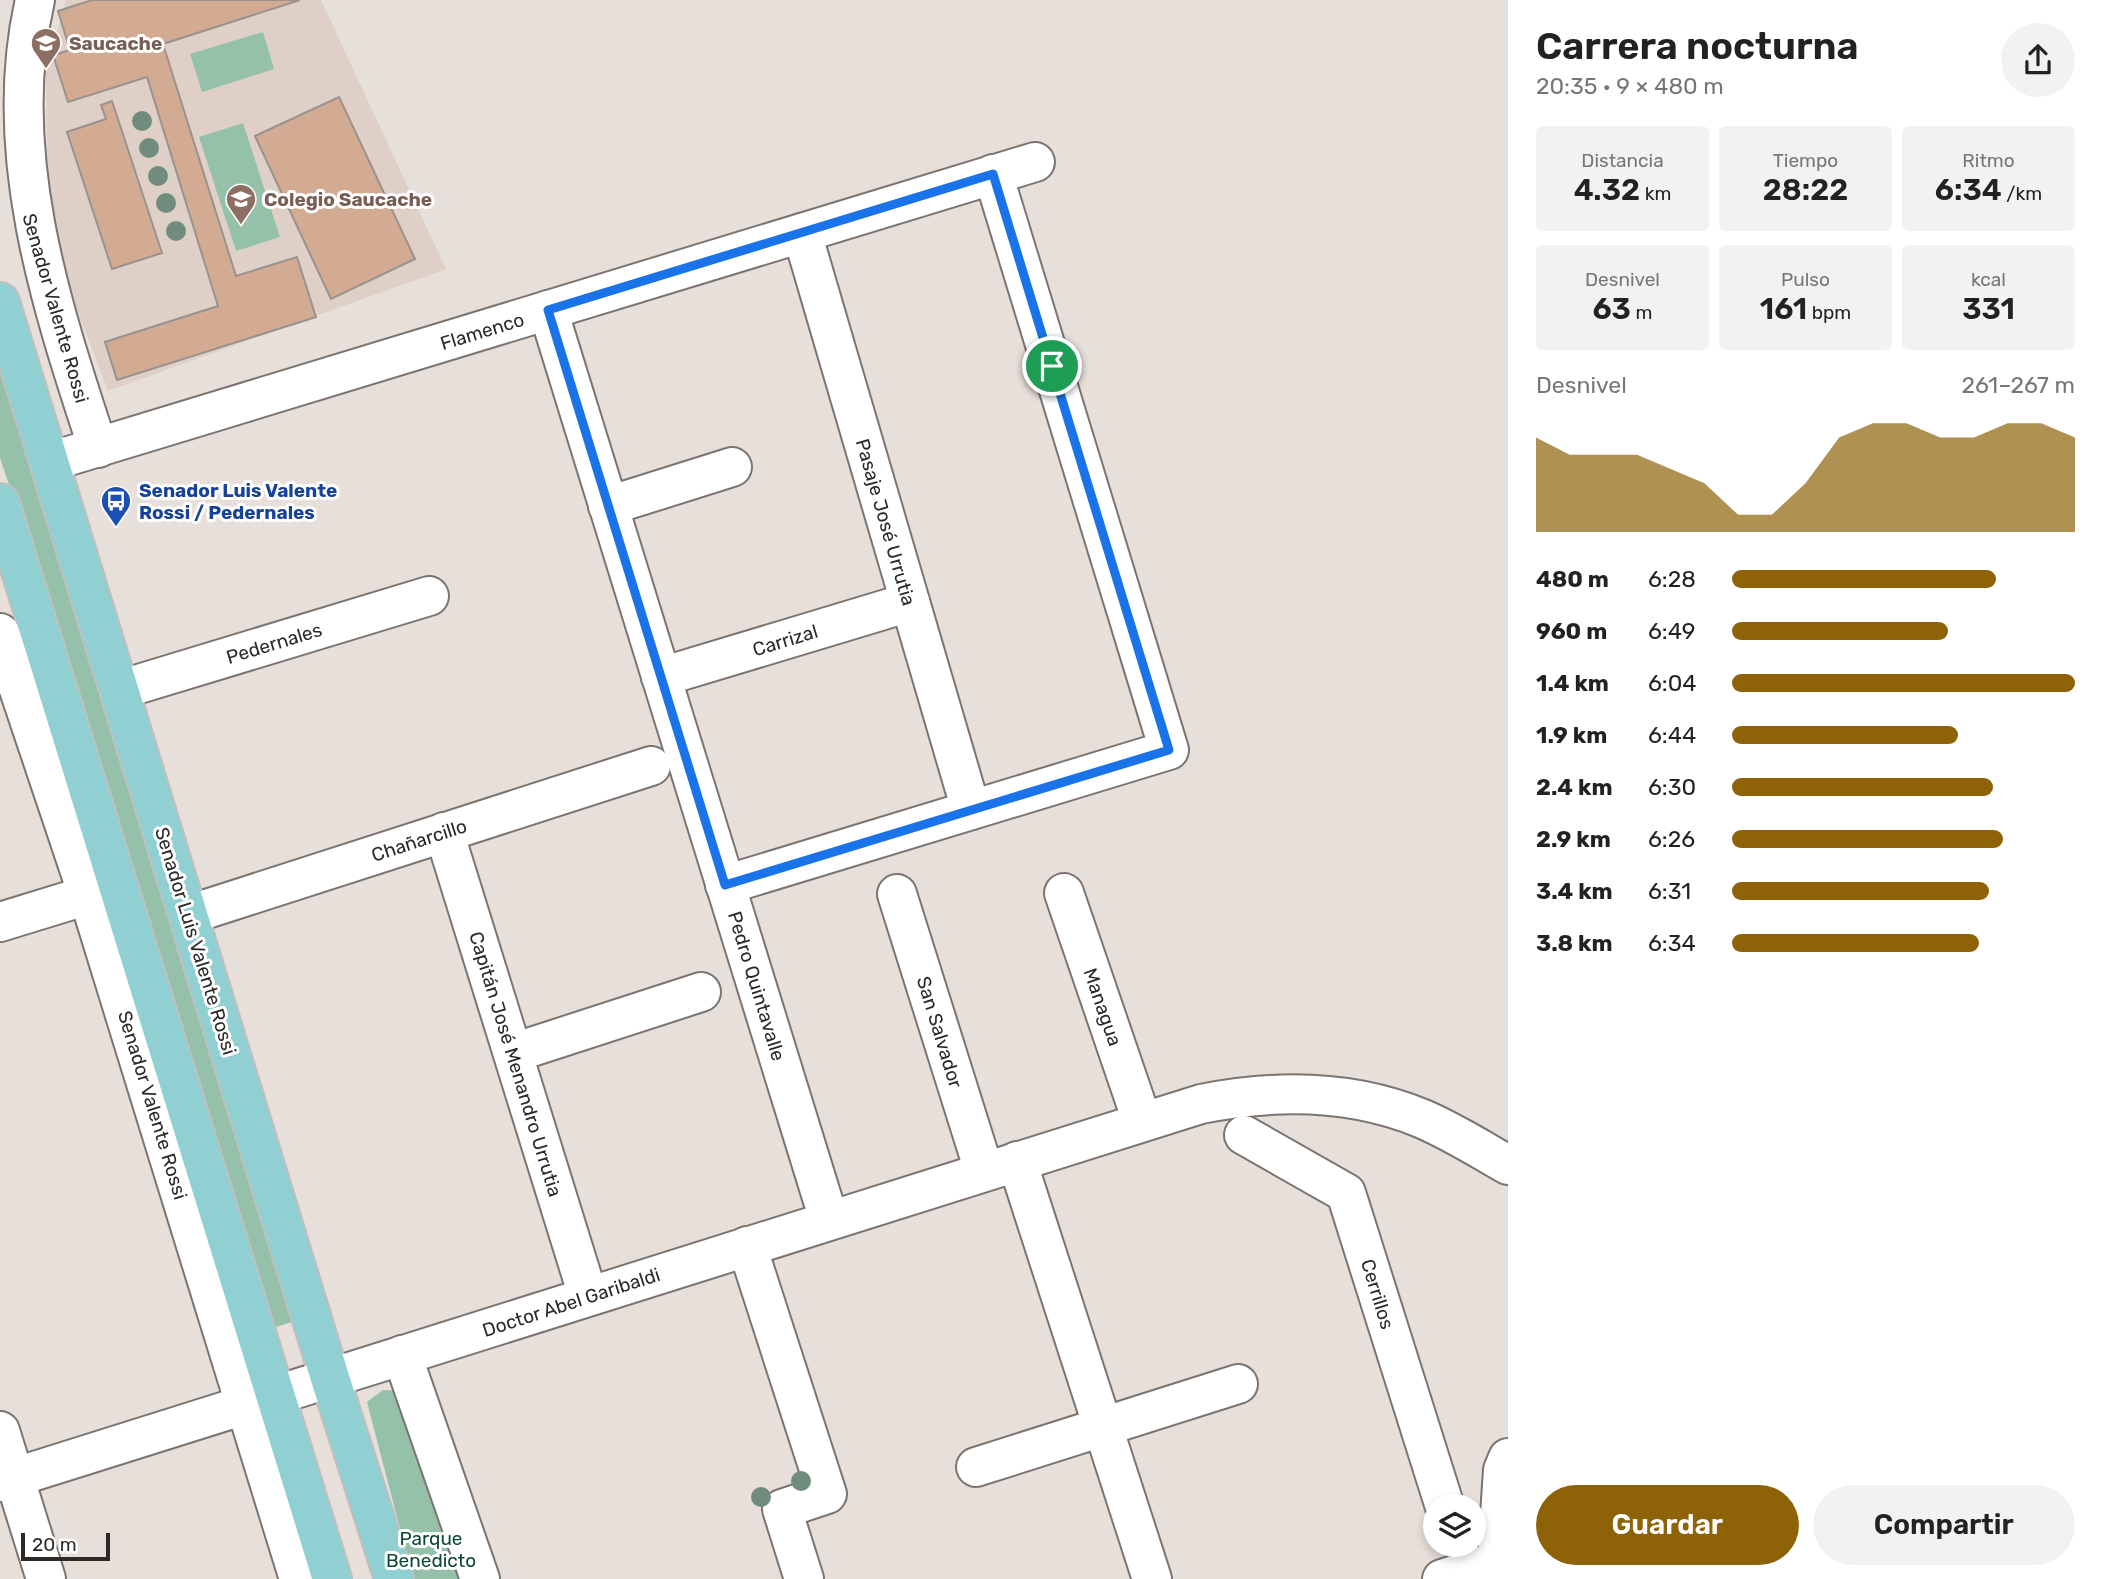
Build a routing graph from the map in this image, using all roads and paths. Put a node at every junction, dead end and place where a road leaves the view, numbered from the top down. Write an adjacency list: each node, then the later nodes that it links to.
1 (35, 0): 7 (street, Senador Valente Rossi)
2 (1035, 162): 3 (street, Flamenco)
3 (993, 174): 4 (street, Flamenco); 18 (street)
4 (802, 233): 6 (street, Flamenco); 13 (street, Pasaje José Urrutia)
5 (0, 302): 8 (main road, Senador Luis Valente Rossi)
6 (548, 310): 7 (street, Flamenco); 11 (street, Pedro Quintavalle)
7 (98, 448): 8 (street, Flamenco)
8 (49, 463): 16 (main road, Senador Luis Valente Rossi)
9 (732, 467): 11 (street)
10 (0, 503): 38 (main road)
11 (608, 506): 15 (street, Pedro Quintavalle)
12 (429, 596): 16 (street, Pedernales)
13 (910, 602): 15 (street, Carrizal); 18 (street, Pasaje José Urrutia)
14 (0, 633): 23 (street, Senador Valente Rossi)
15 (661, 677): 20 (street, Pedro Quintavalle)
16 (119, 690): 24 (main road, Senador Luis Valente Rossi)
17 (651, 766): 19 (street, Chañarcillo)
18 (971, 810): 20 (street)
19 (444, 832): 24 (street, Chañarcillo); 27 (street, Capitán José Menandro Urrutia)
20 (725, 885): 32 (street, Pedro Quintavalle)
21 (1064, 893): 28 (street, Managua)
22 (897, 894): 31 (street, San Salvador)
23 (88, 895): 25 (street); 38 (street, Senador Valente Rossi)
24 (188, 915): 36 (main road, Senador Luis Valente Rossi)
25 (0, 922)
26 (701, 992): 27 (street)
27 (513, 1053): 34 (street, Capitán José Menandro Urrutia)
28 (1142, 1121): 30 (street, Doctor Abel Garibaldi); 31 (street, Doctor Abel Garibaldi)
29 (1244, 1135): 44 (street, Cerrillos)
30 (1508, 1165)
31 (1000, 1166): 32 (street, Doctor Abel Garibaldi); 39 (street)
32 (829, 1220): 33 (street, Doctor Abel Garibaldi)
33 (747, 1246): 34 (street, Doctor Abel Garibaldi); 51 (street)
34 (588, 1296): 35 (street, Doctor Abel Garibaldi)
35 (402, 1355): 36 (street, Doctor Abel Garibaldi); 50 (street)
36 (330, 1378): 38 (street, Doctor Abel Garibaldi); 49 (main road, Senador Luis Valente Rossi)
37 (1238, 1384): 39 (street)
38 (260, 1400): 43 (street, Doctor Abel Garibaldi); 47 (street, Senador Valente Rossi); 48 (main road)
39 (1103, 1427): 42 (street); 52 (street)
40 (0, 1431): 43 (street)
41 (1508, 1458): 45 (street)
42 (976, 1467)
43 (7, 1480): 46 (street)
44 (1441, 1494)
45 (1472, 1567)
46 (47, 1579)
47 (299, 1579)
48 (332, 1579)
49 (394, 1579)
50 (481, 1579)
51 (804, 1579)
52 (1152, 1579)

